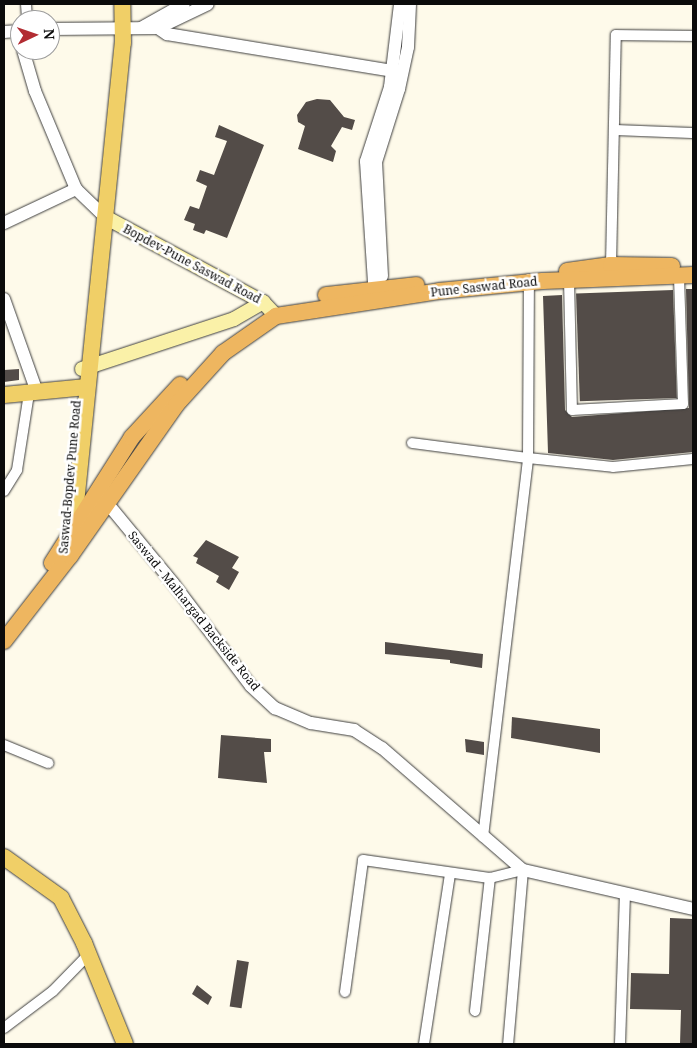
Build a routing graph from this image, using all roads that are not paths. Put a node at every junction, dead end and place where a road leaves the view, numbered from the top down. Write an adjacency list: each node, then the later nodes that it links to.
1 (122, 4): 6 (main road)
2 (184, 4): 7 (street)
3 (208, 4): 8 (street)
4 (400, 4): 12 (street)
5 (410, 4): 12 (street)
6 (120, 28): 7 (street); 9 (street); 16 (main road)
7 (141, 28): 8 (street)
8 (158, 28): 12 (street)
9 (60, 29)
10 (693, 36): 13 (street)
11 (26, 60): 15 (street)
12 (398, 72): 23 (street)
13 (614, 130): 14 (street); 18 (street)
14 (693, 133)
15 (76, 189): 16 (street); 17 (street)
16 (101, 214): 25 (main road, Bopdev-Pune Saswad Road); 26 (main road)
17 (4, 223)
18 (611, 265): 19 (highway); 21 (highway)
19 (693, 266)
20 (686, 275): 22 (highway, Pune Saswad Road); 30 (street)
21 (529, 279): 22 (highway, Pune Saswad Road); 23 (highway); 32 (street)
22 (569, 280): 30 (street)
23 (379, 293): 25 (highway)
24 (4, 299): 28 (street)
25 (270, 309): 26 (main road); 35 (highway); 35 (highway)
26 (87, 362): 27 (main road)
27 (83, 387): 28 (main road); 36 (main road, Saswad-Bopdev Pune Road); 37 (main road, Saswad-Bopdev Pune Road)
28 (33, 393): 29 (main road); 34 (street)
29 (4, 395)
30 (688, 404)
31 (412, 443): 32 (street)
32 (528, 458): 33 (street); 42 (street)
33 (693, 459)
34 (4, 491)
35 (102, 497): 36 (highway); 37 (highway); 42 (street, Saswad - Malhargad Backside Road)
36 (74, 526): 37 (highway)
37 (65, 556): 38 (highway); 39 (highway)
38 (4, 624)
39 (4, 641)
40 (4, 745): 41 (street)
41 (48, 763)
42 (483, 836): 44 (street, Saswad - Malhargad Backside Road)
43 (4, 857): 49 (main road)
44 (523, 870): 46 (street); 47 (street, Saswad - Malhargad Backside Road); 55 (street)
45 (450, 875): 46 (street); 50 (street); 54 (street)
46 (490, 878): 51 (street)
47 (626, 895): 48 (street, Saswad - Malhargad Backside Road); 56 (street)
48 (693, 909)
49 (89, 954): 52 (street); 53 (main road)
50 (345, 992)
51 (475, 1011)
52 (4, 1028)
53 (124, 1044)
54 (424, 1044)
55 (508, 1044)
56 (620, 1044)

